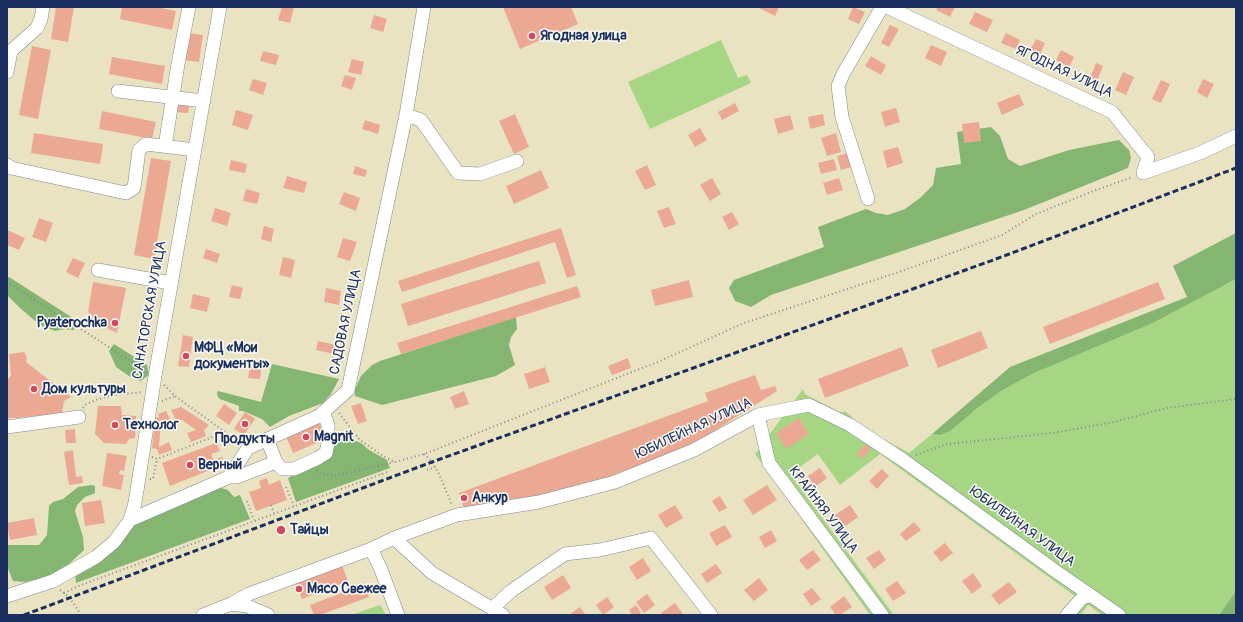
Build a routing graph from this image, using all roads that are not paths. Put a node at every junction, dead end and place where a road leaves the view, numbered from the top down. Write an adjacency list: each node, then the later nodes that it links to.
1 (43, 7): 7 (street)
2 (189, 7): 9 (street)
3 (220, 7): 10 (street, САНАТОРСКАЯ УЛИЦА)
4 (424, 7): 11 (street, САДОВАЯ УЛИЦА)
5 (882, 7): 17 (street)
6 (886, 7): 12 (street, ЯГОДНАЯ УЛИЦА)
7 (7, 72)
8 (118, 90): 9 (street)
9 (173, 97): 10 (street); 13 (street)
10 (204, 101): 14 (street, САНАТОРСКАЯ УЛИЦА)
11 (406, 115): 15 (street); 20 (street, САДОВАЯ УЛИЦА)
12 (1236, 136)
13 (165, 146): 14 (street); 16 (street)
14 (195, 150): 19 (street, САНАТОРСКАЯ УЛИЦА)
15 (517, 161)
16 (7, 164)
17 (868, 198)
18 (98, 270): 19 (street)
19 (171, 283): 27 (street, САНАТОРСКАЯ УЛИЦА)
20 (327, 408): 24 (street, САДОВАЯ УЛИЦА); 25 (street)
21 (758, 415): 28 (street, ЮБИЛЕЙНАЯ УЛИЦА); 31 (street, ЮБИЛЕЙНАЯ УЛИЦА); 38 (street, КРАЙНЯЯ УЛИЦА)
22 (79, 417): 23 (street)
23 (7, 427)
24 (267, 439): 25 (street); 26 (street, САДОВАЯ УЛИЦА)
25 (276, 462): 26 (street)
26 (229, 477): 27 (street)
27 (130, 520): 30 (street, САНАТОРСКАЯ УЛИЦА)
28 (394, 538): 29 (street, ЮБИЛЕЙНАЯ УЛИЦА); 33 (street)
29 (371, 549): 32 (street, ЮБИЛЕЙНАЯ УЛИЦА); 36 (street)
30 (7, 596)
31 (1091, 596): 39 (street); 40 (street, ЮБИЛЕЙНАЯ УЛИЦА)
32 (231, 604): 34 (street, ЮБИЛЕЙНАЯ УЛИЦА); 35 (street)
33 (498, 612): 37 (street)
34 (203, 615)
35 (268, 615)
36 (398, 615)
37 (711, 615)
38 (882, 615)
39 (1067, 615)
40 (1119, 615)

